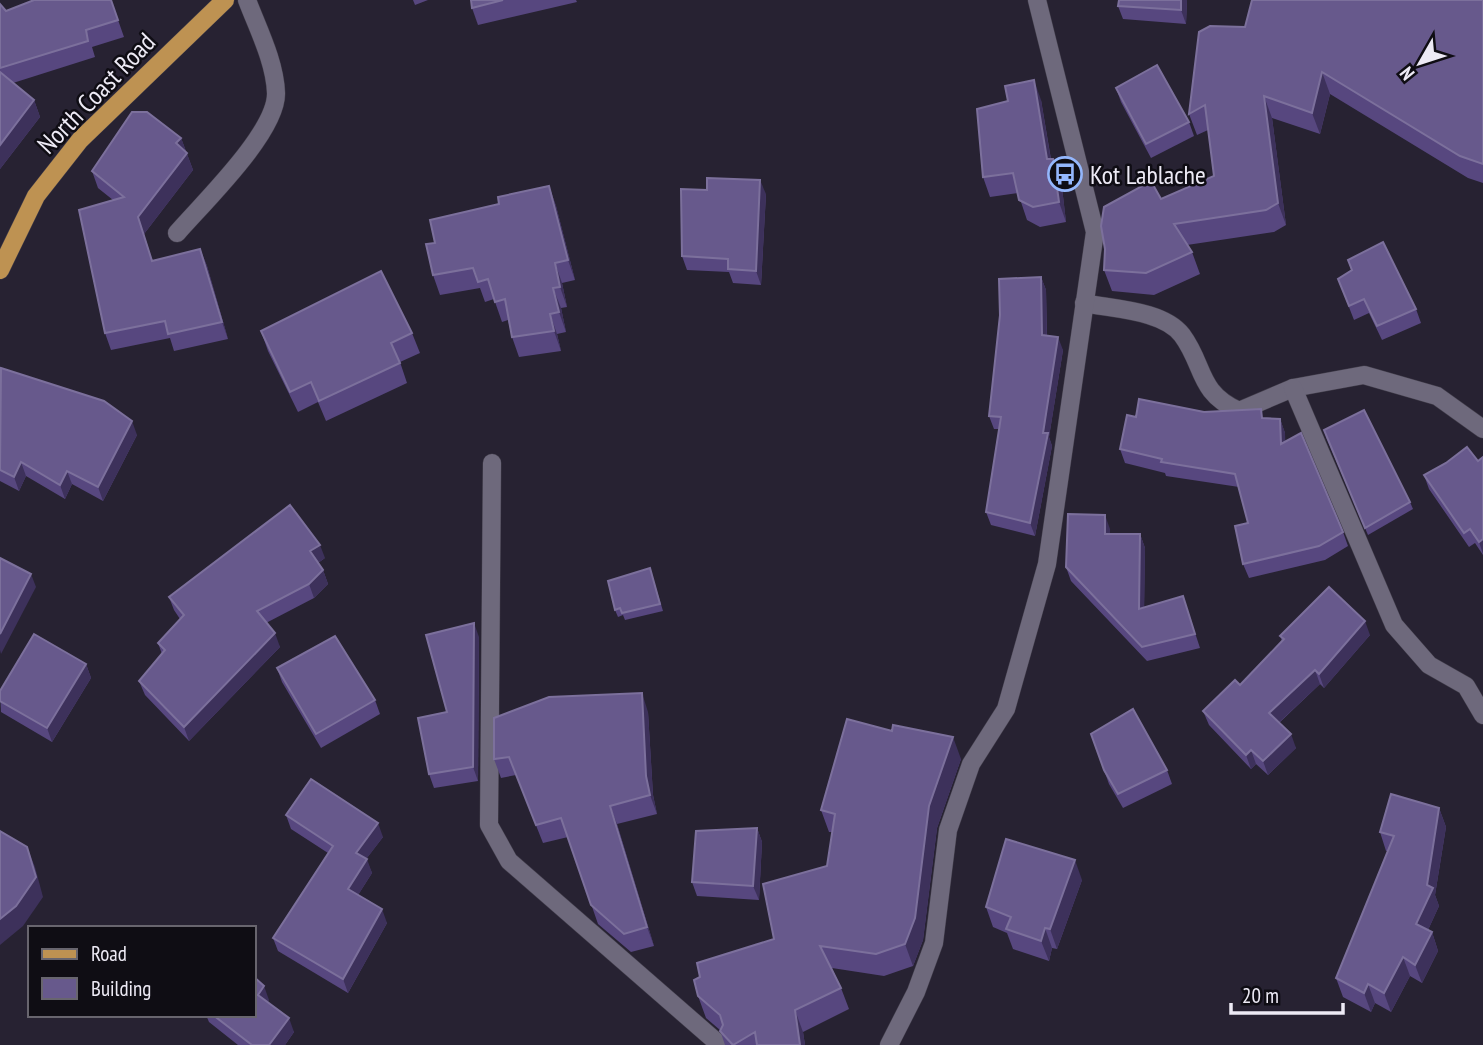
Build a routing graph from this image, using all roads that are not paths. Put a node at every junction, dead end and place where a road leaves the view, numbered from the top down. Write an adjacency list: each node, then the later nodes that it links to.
1 (225, 0): 5 (main road, North Coast Road)
2 (247, 0): 4 (street)
3 (1037, 0): 6 (street)
4 (177, 233)
5 (0, 270)
6 (1084, 303): 7 (street); 12 (street)
7 (1293, 388): 8 (street); 10 (street)
8 (1483, 429)
9 (492, 463): 11 (street)
10 (1483, 715)
11 (720, 1045)
12 (889, 1045)

